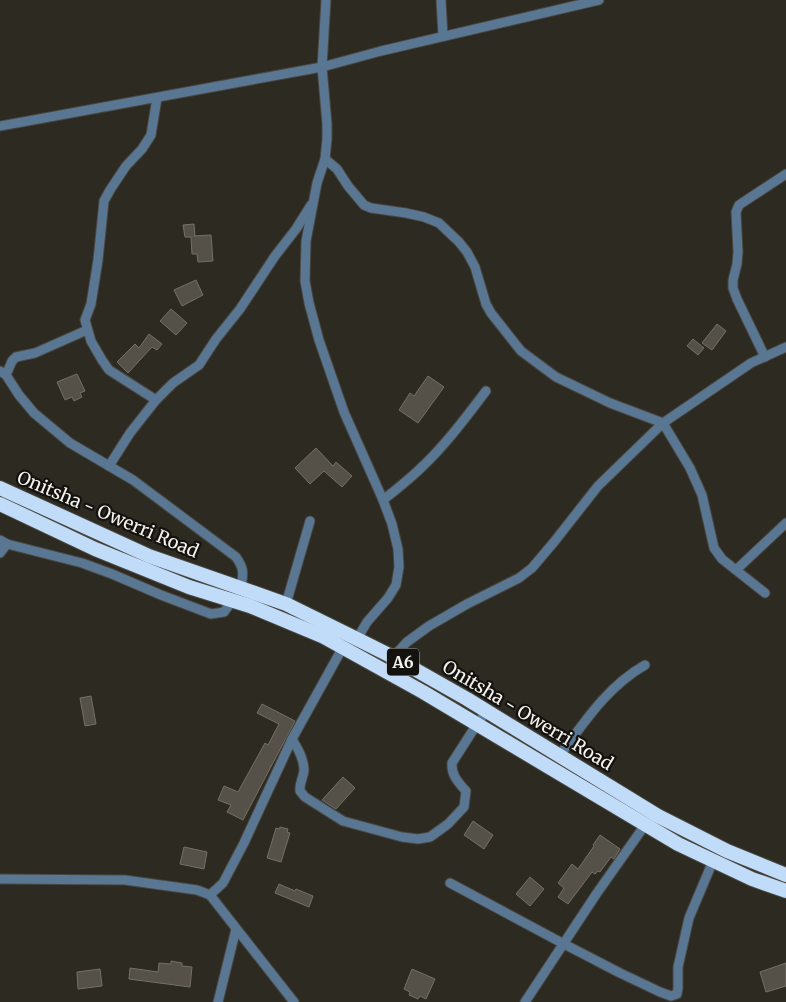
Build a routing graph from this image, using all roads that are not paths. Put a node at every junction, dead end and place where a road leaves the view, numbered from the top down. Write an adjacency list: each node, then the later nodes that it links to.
1 (326, 0): 5 (street)
2 (441, 0): 4 (street)
3 (599, 0): 4 (street)
4 (443, 36): 5 (street)
5 (322, 67): 6 (street); 8 (street)
6 (158, 98): 7 (street); 11 (street)
7 (0, 126)
8 (325, 159): 10 (street); 17 (street)
9 (786, 174): 13 (street)
10 (313, 202): 16 (street); 20 (street)
11 (87, 330): 14 (street); 16 (street)
12 (786, 347): 13 (street)
13 (765, 357): 17 (street)
14 (3, 373): 18 (street)
15 (486, 392): 20 (street)
16 (156, 400): 18 (street)
17 (663, 423): 26 (street); 33 (street)
18 (109, 466): 27 (street)
19 (0, 488): 27 (highway, Onitsha - Owerri Road / A6)
20 (382, 500): 31 (street)
21 (0, 504): 29 (highway, Onitsha - Owerri Road / A6)
22 (310, 521): 30 (street)
23 (786, 523): 26 (street)
24 (3, 542): 25 (street); 29 (street)
25 (0, 553)
26 (736, 570): 28 (street)
27 (241, 588): 30 (highway, Onitsha - Owerri Road / A6)
28 (766, 593)
29 (232, 601): 32 (highway, Onitsha - Owerri Road / A6)
30 (286, 604): 31 (highway, Onitsha - Owerri Road / A6)
31 (358, 639): 33 (highway, Onitsha - Owerri Road / A6)
32 (343, 647): 36 (highway, Onitsha - Owerri Road / A6); 37 (street)
33 (393, 657): 35 (highway, Onitsha - Owerri Road / A6)
34 (645, 665): 38 (street)
35 (487, 711): 36 (street); 38 (highway, Onitsha - Owerri Road / A6)
36 (477, 724): 37 (street); 39 (highway, Onitsha - Owerri Road / A6)
37 (292, 739): 45 (street)
38 (560, 755): 41 (highway, Onitsha - Owerri Road / A6)
39 (645, 825): 40 (highway, Onitsha - Owerri Road / A6); 47 (street)
40 (713, 861): 44 (highway, Onitsha - Owerri Road / A6); 47 (street)
41 (786, 876)
42 (0, 879): 45 (street)
43 (450, 883): 47 (street)
44 (786, 891)
45 (210, 895): 46 (street)
46 (236, 929): 48 (street); 49 (street)
47 (564, 944): 50 (street)
48 (218, 1002)
49 (294, 1002)
50 (525, 1002)

